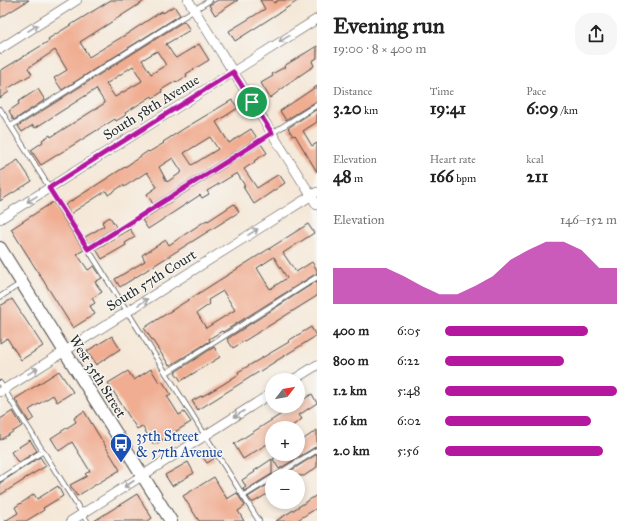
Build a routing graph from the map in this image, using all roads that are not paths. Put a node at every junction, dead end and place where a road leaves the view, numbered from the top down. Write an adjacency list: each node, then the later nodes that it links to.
1 (77, 0): 6 (street, one-way to 1)
2 (188, 0): 4 (street)
3 (210, 0): 4 (lane)
4 (194, 10): 7 (street); 10 (lane)
5 (317, 19): 7 (street, South 58th Avenue, one-way to 7)
6 (0, 49)
7 (233, 72): 11 (street); 12 (street, South 58th Avenue)
8 (317, 105): 11 (lane)
9 (0, 109): 10 (lane)
10 (11, 126): 12 (lane)
11 (272, 133): 13 (street); 17 (lane)
12 (49, 188): 15 (street, South 58th Avenue, one-way to 15); 17 (lane)
13 (314, 194): 14 (street); 21 (street, South 57th Court, one-way to 13)
14 (317, 205)
15 (0, 219)
16 (0, 248): 19 (street, West 35th Street)
17 (88, 249): 21 (lane)
18 (317, 277): 24 (lane)
19 (22, 283): 20 (lane); 22 (street, West 35th Street)
20 (0, 297)
21 (127, 312): 22 (street, South 57th Court); 24 (lane)
22 (65, 351): 26 (street, South 57th Court, one-way to 22); 32 (street, West 35th Street)
23 (317, 365): 25 (street)
24 (166, 373): 28 (lane)
25 (304, 373)
26 (1, 388): 30 (lane)
27 (265, 397): 28 (street, one-way to 28)
28 (205, 435): 32 (street); 35 (lane)
29 (317, 450): 31 (lane)
30 (43, 451): 33 (lane); 36 (lane)
31 (286, 469)
32 (143, 475): 36 (street, one-way to 36); 38 (street, West 35th Street)
33 (0, 478)
34 (265, 482): 35 (lane)
35 (243, 496): 39 (lane)
36 (84, 517): 37 (street)
37 (71, 521)
38 (172, 521)
39 (259, 521)

